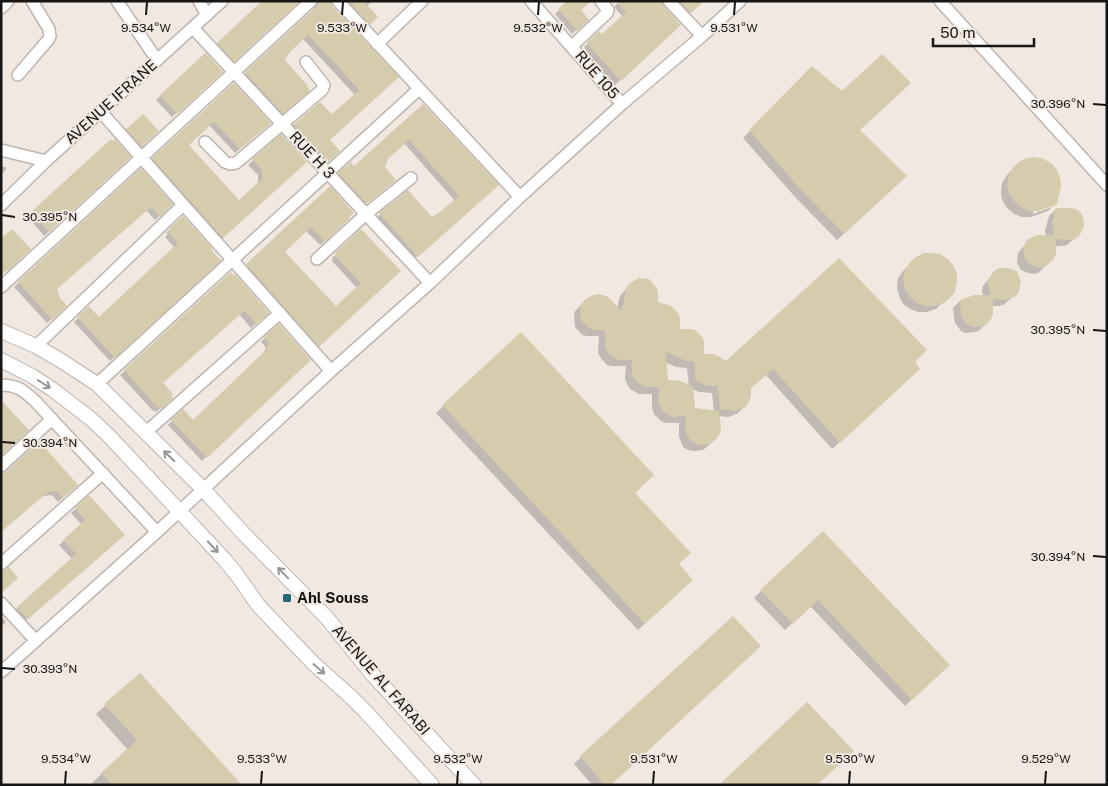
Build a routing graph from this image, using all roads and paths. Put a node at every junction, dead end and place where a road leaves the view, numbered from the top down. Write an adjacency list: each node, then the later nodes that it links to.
1 (8, 1): 14 (street)
2 (32, 1): 23 (street)
3 (117, 1): 20 (street)
4 (199, 1): 15 (street)
5 (222, 1): 15 (street, AVENUE IFRANE)
6 (311, 1): 22 (street)
7 (338, 1): 18 (street)
8 (422, 1): 18 (street)
9 (531, 1): 19 (street, RUE 105)
10 (601, 1): 19 (street)
11 (669, 1): 17 (street)
12 (740, 1): 17 (street)
13 (940, 1): 34 (street)
14 (1, 8)
15 (207, 15): 16 (street, AVENUE IFRANE)
16 (193, 28): 20 (street, AVENUE IFRANE); 22 (street, RUE H 3)
17 (702, 36): 25 (street)
18 (377, 44): 24 (street)
19 (572, 46): 25 (street, RUE 105)
20 (157, 60): 26 (street, AVENUE IFRANE)
21 (306, 62): 27 (street)
22 (234, 72): 27 (street, RUE H 3); 30 (street)
23 (18, 75)
24 (419, 89): 32 (street); 35 (street)
25 (622, 104): 35 (street)
26 (100, 112): 30 (street); 31 (street, AVENUE IFRANE)
27 (282, 124): 28 (street); 32 (street, RUE H 3)
28 (205, 142)
29 (1, 150): 31 (street)
30 (142, 158): 37 (street); 42 (street)
31 (46, 161): 36 (street, AVENUE IFRANE)
32 (328, 172): 38 (street, RUE H 3); 40 (street)
33 (410, 178): 38 (street)
34 (1107, 185)
35 (520, 197): 41 (street)
36 (1, 205)
37 (183, 205): 40 (street); 45 (street)
38 (366, 214): 39 (street); 41 (street, RUE H 3)
39 (317, 259)
40 (233, 260): 43 (street); 48 (street)
41 (430, 283): 47 (street)
42 (1, 288)
43 (280, 313): 47 (street); 51 (street)
44 (1, 331): 45 (street, AVENUE AL FARABI)
45 (36, 346): 48 (street, AVENUE AL FARABI)
46 (1, 360): 55 (street, one-way to 55)
47 (331, 371): 54 (street)
48 (97, 384): 51 (street, AVENUE AL FARABI)
49 (1, 385): 50 (street)
50 (52, 419): 52 (street); 53 (street)
51 (145, 432): 54 (street, AVENUE AL FARABI, one-way to 51)
52 (1, 466)
53 (103, 473): 56 (street); 57 (street)
54 (204, 490): 55 (street); 62 (street, AVENUE AL FARABI, one-way to 54)
55 (179, 511): 56 (street); 61 (street, one-way to 61)
56 (157, 532): 59 (street)
57 (1, 564)
58 (1, 602): 59 (street)
59 (36, 641): 60 (street)
60 (1, 672)
61 (432, 785)
62 (474, 785)

